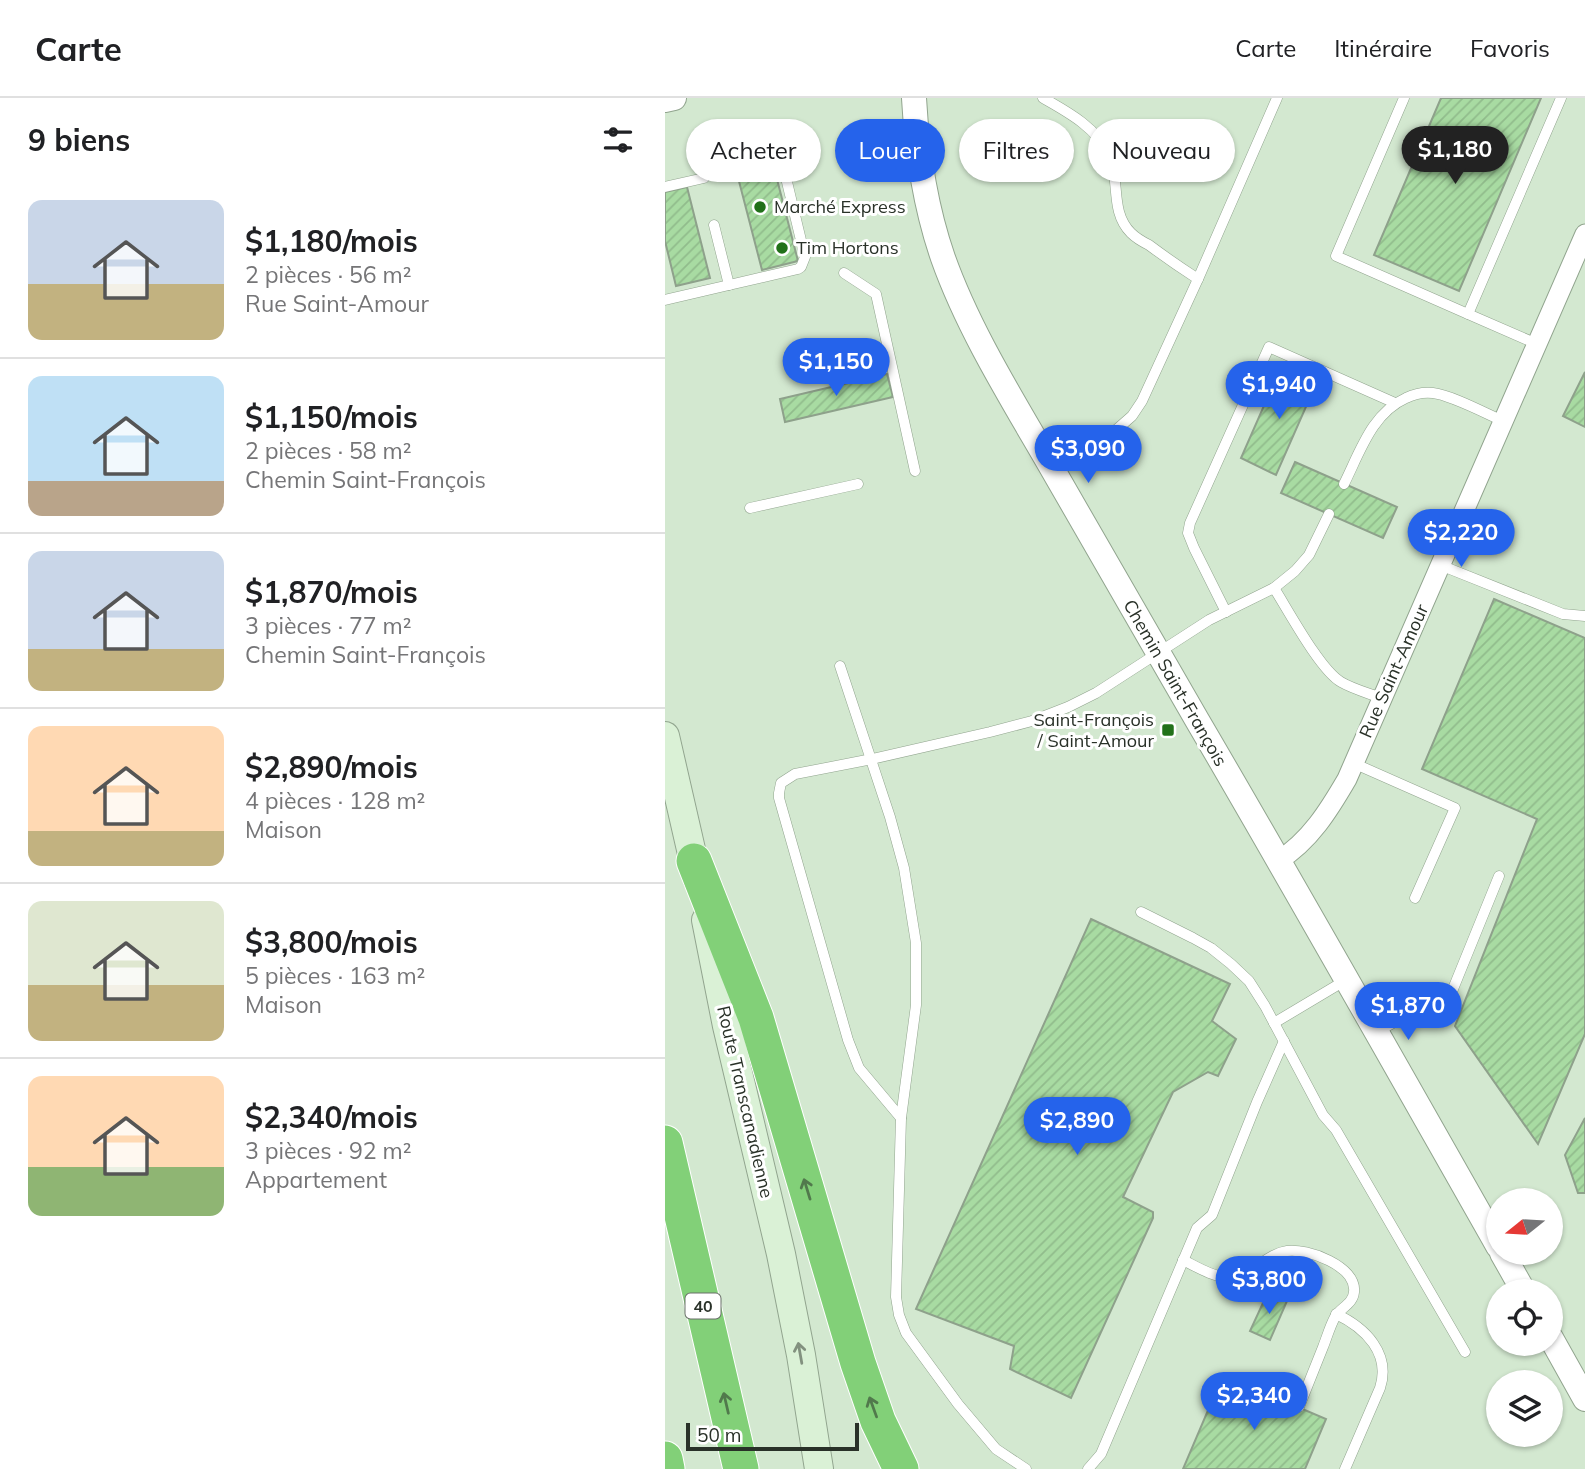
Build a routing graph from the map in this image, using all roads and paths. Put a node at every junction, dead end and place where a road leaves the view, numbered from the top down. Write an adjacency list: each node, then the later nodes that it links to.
1 (674, 98): 7 (street)
2 (914, 98): 21 (street, Chemin Saint-François)
3 (1043, 98): 14 (lane)
4 (1277, 98): 14 (lane)
5 (1403, 98): 17 (lane)
6 (1561, 98): 17 (lane)
7 (665, 100)
8 (687, 182): 10 (lane)
9 (787, 182): 15 (lane)
10 (665, 187)
11 (714, 225): 15 (lane)
12 (1585, 234): 18 (street, Rue Saint-Amour)
13 (844, 273): 22 (lane)
14 (1198, 279): 21 (lane)
15 (729, 285): 16 (lane)
16 (665, 300)
17 (1468, 314): 18 (lane)
18 (1537, 344): 20 (street, Rue Saint-Amour)
19 (1395, 403): 20 (lane); 24 (lane); 29 (lane)
20 (1503, 421): 27 (street, Rue Saint-Amour)
21 (1051, 466): 31 (street, Chemin Saint-François)
22 (915, 471)
23 (858, 484): 25 (lane)
24 (1344, 484)
25 (750, 508)
26 (1329, 514): 28 (lane)
27 (1440, 565): 30 (lane); 33 (street, Rue Saint-Amour)
28 (1274, 588): 29 (lane); 33 (lane)
29 (1226, 612): 31 (lane)
30 (1585, 616)
31 (1158, 654): 35 (lane); 38 (street, Chemin Saint-François)
32 (840, 666): 35 (lane)
33 (1381, 698): 36 (street, Rue Saint-Amour)
34 (665, 736): 37 (main road, Route Transcanadienne)
35 (872, 759): 46 (lane); 46 (lane)
36 (1353, 763): 38 (street, Rue Saint-Amour); 40 (lane)
37 (694, 861): 58 (main road, Route Transcanadienne, one-way to 37); 59 (highway, one-way to 37)
38 (1278, 861): 42 (street, Chemin Saint-François)
39 (1499, 876): 44 (lane)
40 (1415, 898)
41 (1141, 912): 43 (lane)
42 (1347, 980): 43 (lane); 44 (street, Chemin Saint-François)
43 (1274, 1023): 45 (lane)
44 (1376, 1032): 48 (street, Chemin Saint-François)
45 (1284, 1041): 49 (lane); 51 (lane)
46 (901, 1118): 60 (lane)
47 (665, 1143): 57 (highway, 40, one-way to 47)
48 (1486, 1225)
49 (1183, 1260): 50 (lane); 61 (lane)
50 (1336, 1314): 54 (lane); 62 (lane)
51 (1465, 1352)
52 (1561, 1356): 53 (street)
53 (1585, 1399)
54 (1299, 1407)
55 (665, 1459): 56 (highway)
56 (667, 1469)
57 (741, 1469)
58 (819, 1469)
59 (901, 1469)
60 (1026, 1469)
61 (1088, 1469)
62 (1345, 1469)

